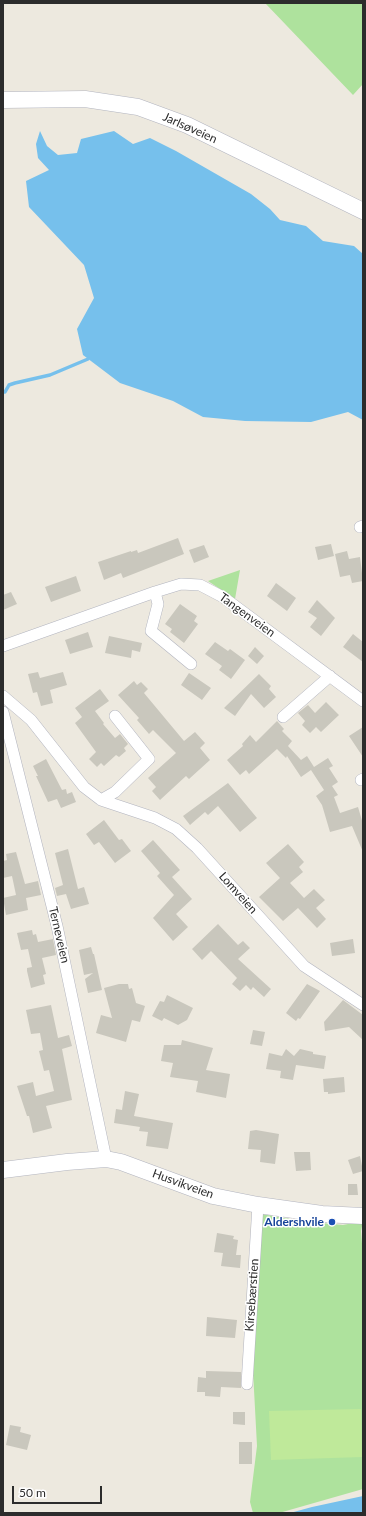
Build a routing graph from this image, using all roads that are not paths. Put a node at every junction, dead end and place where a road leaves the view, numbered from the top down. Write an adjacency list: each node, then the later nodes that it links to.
1 (3, 100): 2 (street, Jarlsøveien)
2 (363, 211)
3 (155, 592): 4 (street, Tangenveien); 5 (street); 6 (street, Tangenveien)
4 (3, 646)
5 (191, 664)
6 (330, 676): 8 (street, Tangenveien); 11 (street)
7 (3, 696): 12 (street, Lomveien)
8 (363, 701)
9 (3, 712): 14 (street, Terneveien)
10 (115, 716): 12 (street)
11 (283, 717)
12 (101, 800): 13 (street, Lomveien)
13 (363, 1005)
14 (106, 1159): 15 (street, Husvikveien); 16 (street, Husvikveien)
15 (3, 1170)
16 (258, 1205): 17 (street, Husvikveien); 18 (street, Kirsebærstien)
17 (363, 1216)
18 (246, 1384)

